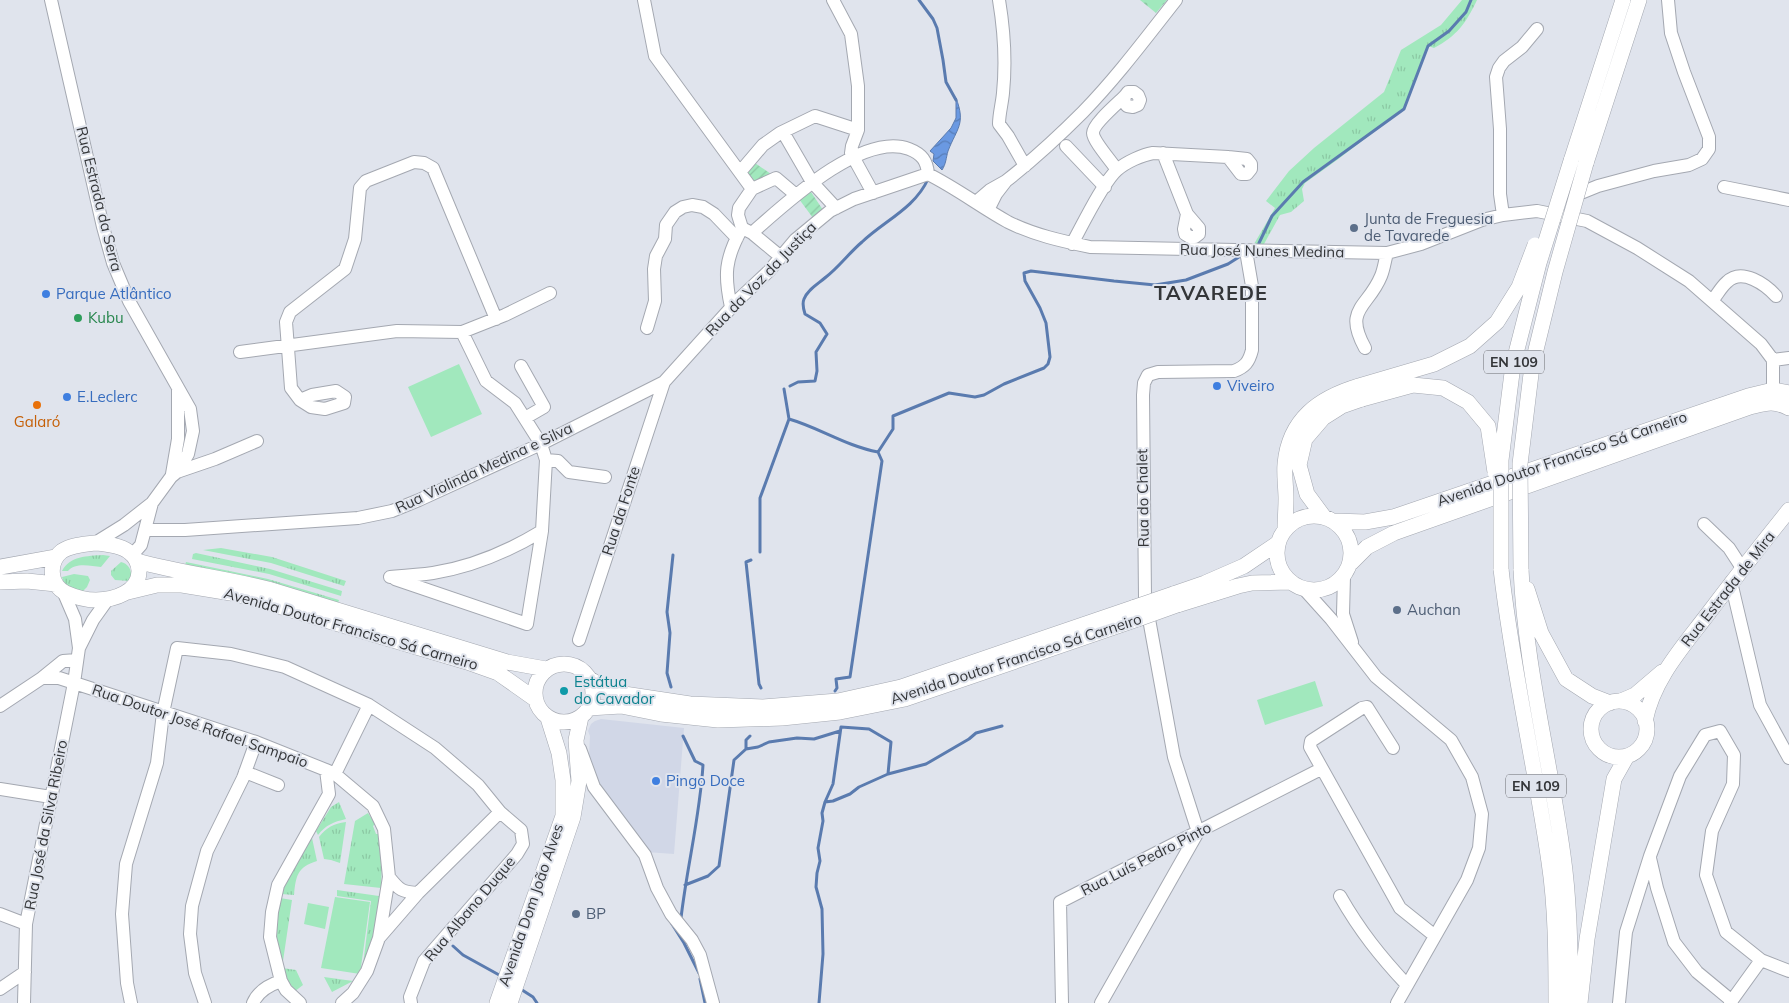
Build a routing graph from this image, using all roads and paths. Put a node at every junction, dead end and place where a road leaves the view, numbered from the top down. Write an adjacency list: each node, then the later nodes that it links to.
1 (51, 0): 64 (street, Rua Estrada da Serra)
2 (644, 0): 19 (street)
3 (833, 0): 11 (street)
4 (999, 0): 17 (street)
5 (1176, 0): 17 (street)
6 (1623, 0): 23 (main road, EN 109, bridge)
7 (1639, 0): 79 (main road, EN 109, bridge)
8 (1668, 0): 33 (street)
9 (1537, 29): 35 (street)
10 (1125, 96): 18 (street)
11 (858, 130): 12 (street); 15 (street)
12 (783, 132): 19 (street); 22 (street)
13 (1066, 146): 24 (street)
14 (1163, 153): 16 (street); 18 (street); 34 (street)
15 (852, 157): 20 (street); 22 (street); 27 (street)
16 (1228, 157)
17 (1025, 166): 21 (street)
18 (1117, 170): 24 (street)
19 (740, 172): 26 (street)
20 (928, 174): 27 (street, Rua da Voz da Justiça); 30 (street, Rua José Nunes Medina)
21 (1006, 181): 30 (street); 32 (street)
22 (812, 182): 28 (street); 31 (street)
23 (1563, 185): 56 (main road, bridge); 69 (main road, EN 109, bridge)
24 (1105, 187): 37 (street)
25 (1724, 187): 29 (street)
26 (752, 189): 28 (street); 36 (street)
27 (873, 193): 31 (street, Rua da Voz da Justiça)
28 (796, 195): 36 (street)
29 (1789, 200)
30 (976, 202): 32 (street, Rua José Nunes Medina)
31 (836, 208): 40 (street, Rua da Voz da Justiça)
32 (988, 210): 37 (street, Rua José Nunes Medina)
33 (1537, 211): 35 (street, Rua José Nunes Medina); 43 (street, Rua José Nunes Medina)
34 (1187, 214)
35 (1503, 215): 39 (street, Rua José Nunes Medina)
36 (744, 233): 40 (street); 44 (street); 46 (street)
37 (1072, 244): 38 (street, Rua José Nunes Medina)
38 (1246, 251): 39 (street, Rua José Nunes Medina); 117 (street, Rua do Chalet)
39 (1387, 253): 49 (street)
40 (781, 257): 44 (street, Rua da Voz da Justiça)
41 (550, 293): 45 (street)
42 (1776, 296): 43 (street)
43 (1712, 301): 52 (street, Rua José Nunes Medina)
44 (731, 307): 54 (street, Rua da Voz da Justiça)
45 (496, 319): 47 (street); 48 (street)
46 (647, 328)
47 (462, 332): 48 (street); 60 (street)
48 (287, 345): 50 (street); 58 (street)
49 (1365, 348)
50 (240, 352)
51 (1789, 358): 52 (street)
52 (1773, 360): 55 (street)
53 (521, 366): 60 (street)
54 (664, 382): 62 (street, Rua Violinda Medina e Silva); 89 (street, Rua da Fonte)
55 (1773, 390): 57 (main road, Avenida Doutor Francisco Sá Carneiro); 68 (main road, Avenida Doutor Francisco Sá Carneiro)
56 (1360, 392): 68 (main road); 69 (main road, bridge); 73 (main road)
57 (1789, 392)
58 (300, 400)
59 (1789, 408): 80 (main road, Avenida Doutor Francisco Sá Carneiro)
60 (525, 418): 62 (street)
61 (257, 441): 64 (street)
62 (541, 444): 63 (street); 71 (street, Rua Violinda Medina e Silva)
63 (546, 460): 65 (street); 72 (street)
64 (174, 474): 66 (street, Rua Estrada da Serra)
65 (605, 477)
66 (152, 503): 71 (street); 74 (street)
67 (1789, 510): 78 (main road, Rua Estrada de Mira)
68 (1329, 519): 73 (main road); 80 (main road)
69 (1501, 521): 146 (main road, EN 109, bridge)
70 (1704, 524): 78 (street)
71 (144, 530): 76 (street)
72 (542, 531): 72 (street)
73 (1281, 536): 83 (main road); 87 (main road, Avenida Doutor Francisco Sá Carneiro)
74 (95, 543): 75 (main road); 76 (main road)
75 (56, 557): 77 (main road); 84 (main road)
76 (134, 558): 85 (main road); 93 (main road, Avenida Doutor Francisco Sá Carneiro)
77 (0, 567)
78 (1742, 568): 82 (main road, Rua Estrada de Mira)
79 (1521, 569): 98 (main road); 147 (main road, EN 109)
80 (1347, 570): 83 (main road); 90 (street)
81 (0, 582): 84 (main road)
82 (1731, 582): 92 (main road, Rua Estrada de Mira); 109 (street)
83 (1298, 586): 87 (main road, Avenida Doutor Francisco Sá Carneiro); 90 (street)
84 (59, 588): 86 (main road); 91 (street, Rua José da Silva Ribeiro)
85 (128, 592): 86 (main road); 97 (main road, Avenida Doutor Francisco Sá Carneiro)
86 (108, 599): 91 (street, Rua José da Silva Ribeiro)
87 (1175, 600): 88 (main road, Avenida Doutor Francisco Sá Carneiro, bridge)
88 (1136, 613): 95 (main road, Avenida Doutor Francisco Sá Carneiro); 101 (main road, Avenida Doutor Francisco Sá Carneiro)
89 (579, 640)
90 (1356, 652): 124 (street)
91 (78, 654): 94 (street); 96 (street, Rua José da Silva Ribeiro)
92 (1667, 668): 98 (main road, Rua Estrada de Mira); 104 (main road, Rua Estrada de Mira)
93 (546, 669): 95 (main road); 97 (main road)
94 (42, 678): 96 (street, Rua Doutor José Rafael Sampaio); 100 (street)
95 (590, 679): 101 (main road)
96 (74, 683): 102 (street, Rua Doutor José Rafael Sampaio); 115 (street, Rua José da Silva Ribeiro)
97 (535, 699): 103 (main road)
98 (1615, 702): 104 (main road); 108 (main road)
99 (369, 704): 102 (street); 112 (street); 116 (street)
100 (0, 706)
101 (585, 712): 103 (main road); 105 (main road, Avenida Dom João Alves)
102 (163, 713): 106 (street, Rua Doutor José Rafael Sampaio); 134 (street)
103 (548, 718): 140 (main road, Avenida Dom João Alves)
104 (1645, 720): 108 (main road)
105 (576, 740): 141 (main road, Avenida Dom João Alves); 142 (street)
106 (256, 742): 111 (street); 112 (street, Rua Doutor José Rafael Sampaio)
107 (1393, 748): 110 (street)
108 (1627, 756): 148 (main road)
109 (1789, 758)
110 (1321, 769): 117 (street, Rua Luís Pedro Pinto); 124 (street)
111 (245, 772): 113 (street); 135 (street)
112 (330, 772): 119 (street, Rua Doutor José Rafael Sampaio); 129 (street)
113 (278, 785)
114 (0, 788): 115 (street)
115 (51, 797): 123 (street, Rua José da Silva Ribeiro)
116 (500, 812): 120 (street); 139 (street, Rua Albano Duque)
117 (1198, 832): 143 (street, Rua Luís Pedro Pinto); 144 (street)
118 (1650, 856): 126 (street); 132 (street); 149 (street)
119 (389, 878): 120 (street); 125 (street, Rua Doutor José Rafael Sampaio)
120 (418, 893): 125 (street)
121 (1340, 896): 130 (street)
122 (0, 914): 123 (street)
123 (26, 924): 128 (street, Rua José da Silva Ribeiro)
124 (1435, 936): 130 (street)
125 (379, 938): 138 (street)
126 (1761, 960): 127 (street); 132 (street)
127 (1789, 971)
128 (25, 972): 131 (street); 133 (street, Rua José da Silva Ribeiro)
129 (280, 981): 136 (street); 137 (street)
130 (1407, 985): 145 (street)
131 (0, 989)
132 (1731, 1002)
133 (24, 1003)
134 (131, 1003)
135 (205, 1003)
136 (253, 1003)
137 (300, 1003)
138 (342, 1003)
139 (411, 1003)
140 (497, 1003)
141 (510, 1003)
142 (713, 1003)
143 (1062, 1003)
144 (1101, 1003)
145 (1397, 1003)
146 (1556, 1003)
147 (1571, 1003)
148 (1580, 1003)
149 (1619, 1003)

